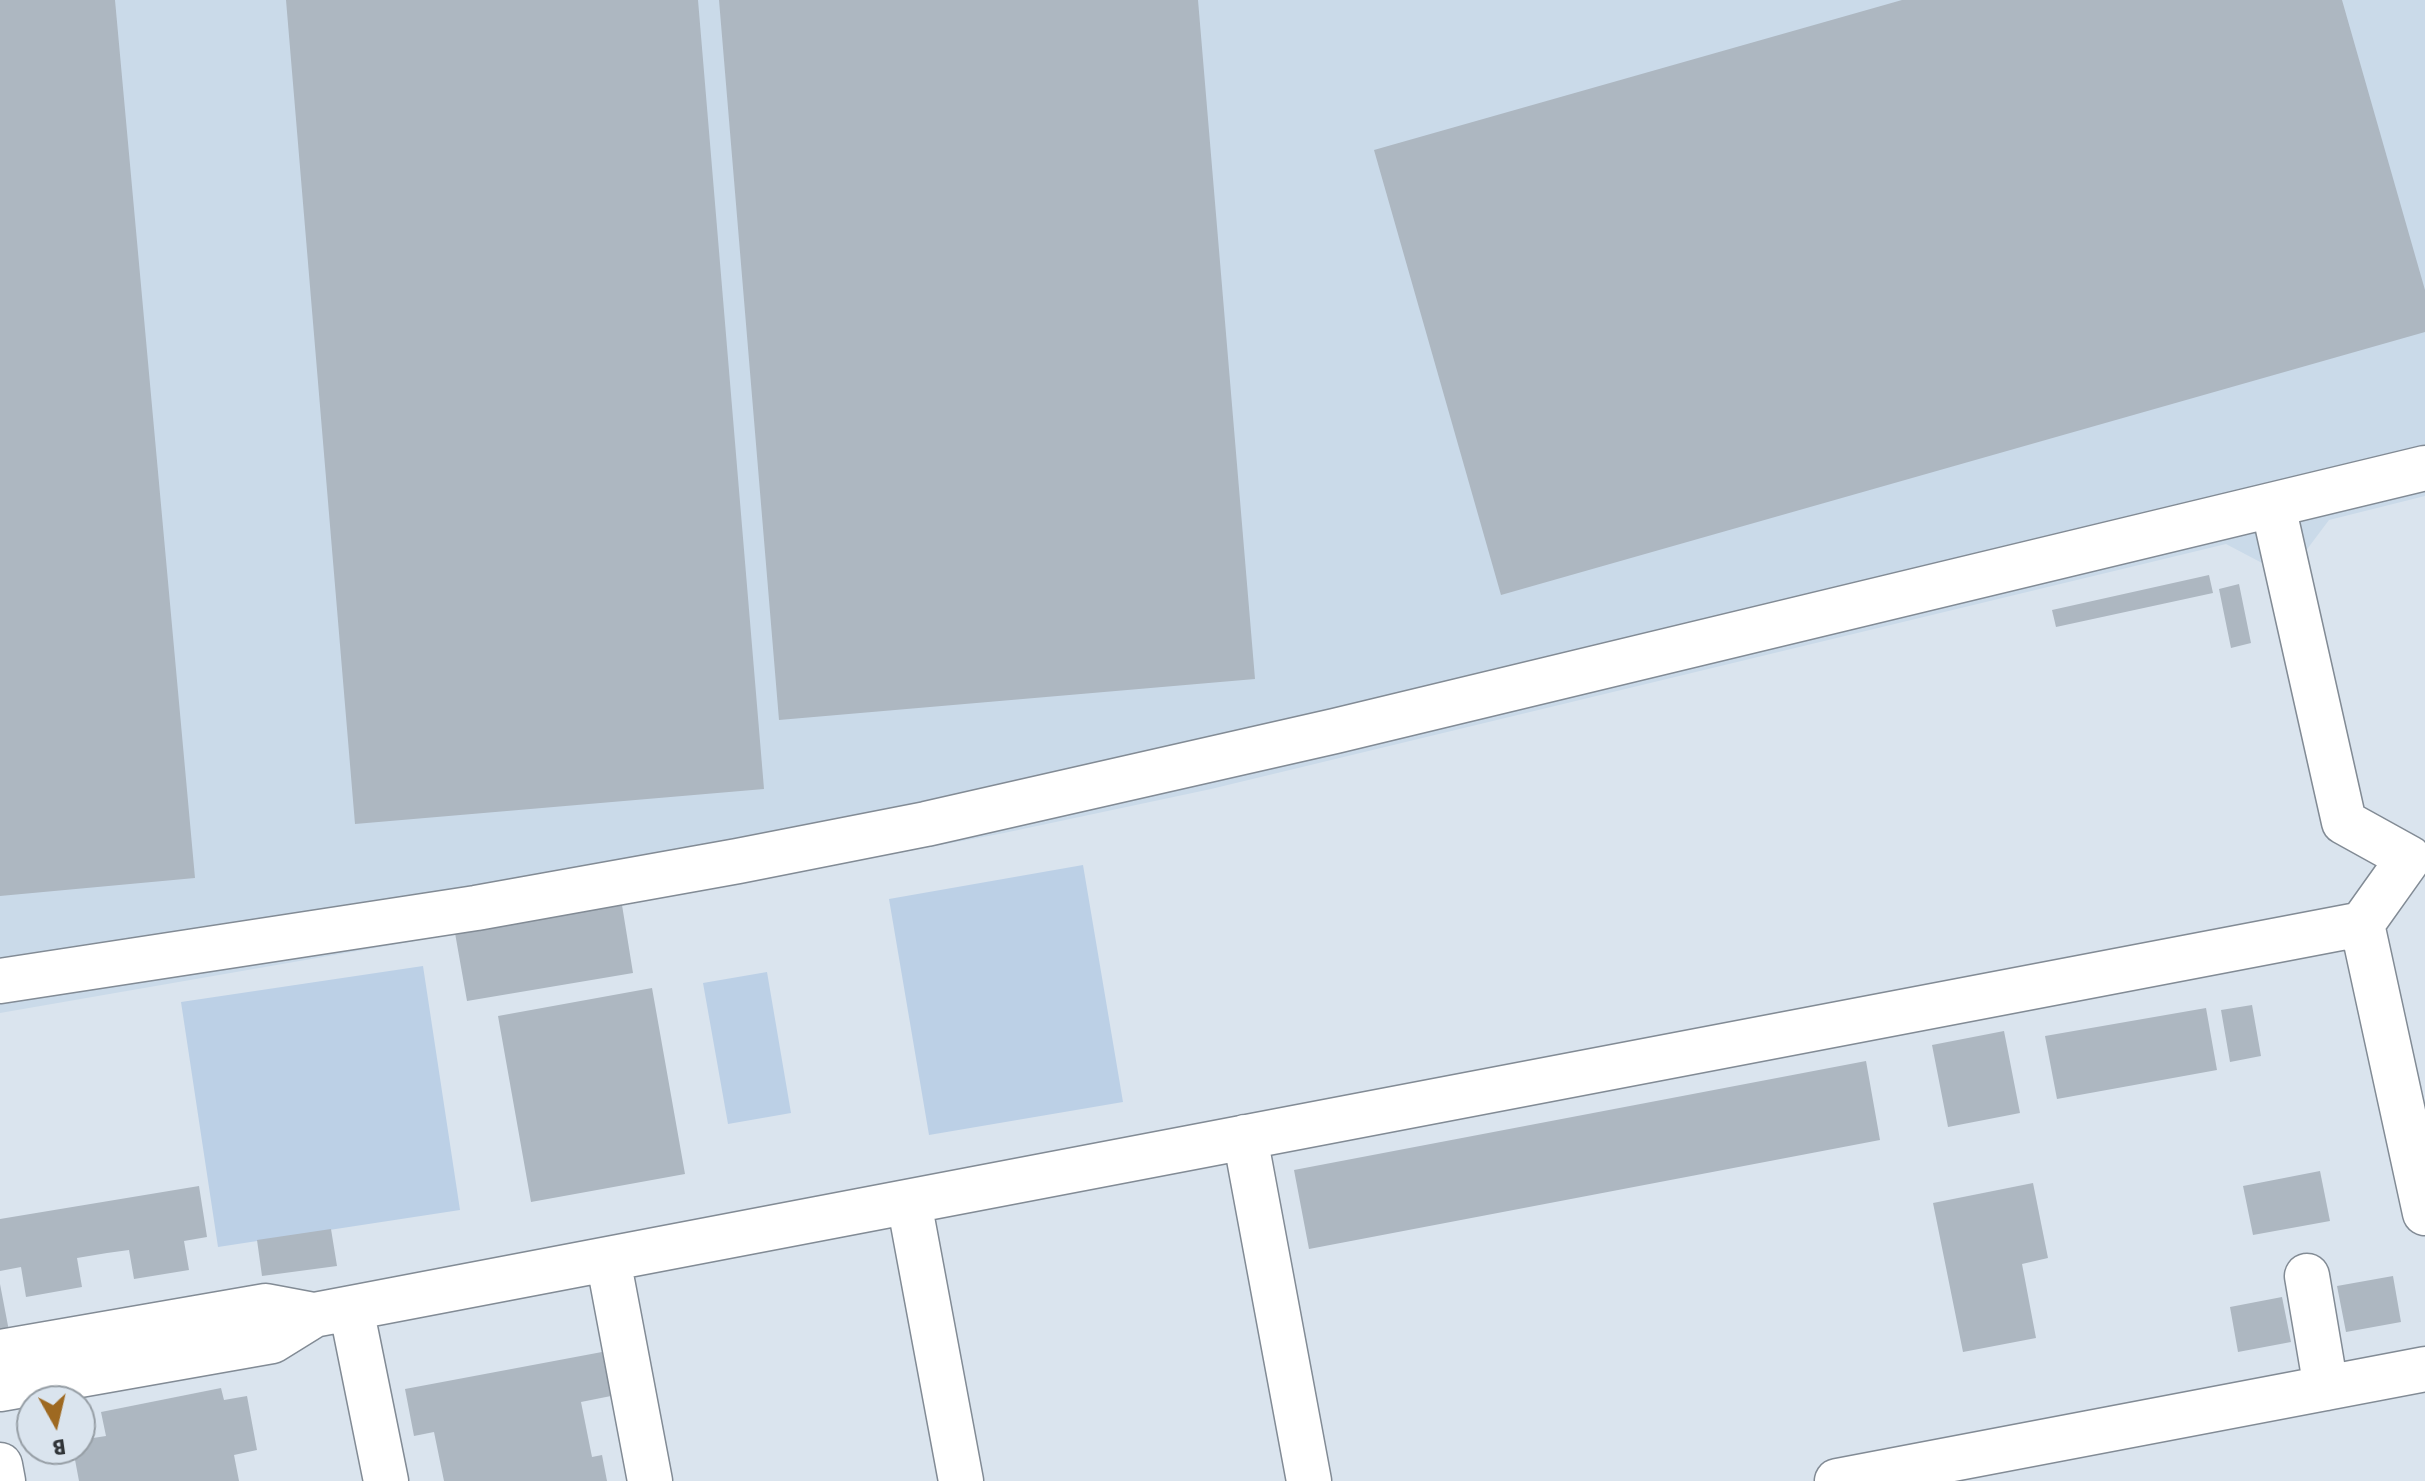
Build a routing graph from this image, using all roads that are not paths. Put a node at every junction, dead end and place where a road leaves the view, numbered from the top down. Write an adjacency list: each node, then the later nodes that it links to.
1 (2425, 468): 2 (lane)
2 (2273, 506): 3 (lane); 5 (lane)
3 (2417, 866): 4 (lane)
4 (2362, 924): 6 (lane); 8 (lane)
5 (0, 981)
6 (1245, 1137): 7 (lane); 21 (lane)
7 (909, 1202): 9 (lane); 20 (lane)
8 (2425, 1213)
9 (608, 1259): 11 (lane); 19 (lane)
10 (2307, 1276): 14 (lane)
11 (332, 1312): 12 (lane); 15 (lane); 18 (lane)
12 (0, 1352)
13 (2425, 1369): 14 (lane)
14 (2326, 1388): 22 (lane)
15 (0, 1389)
16 (0, 1465): 17 (lane)
17 (3, 1481)
18 (386, 1481)
19 (650, 1481)
20 (961, 1481)
21 (1309, 1481)
22 (1837, 1481)

